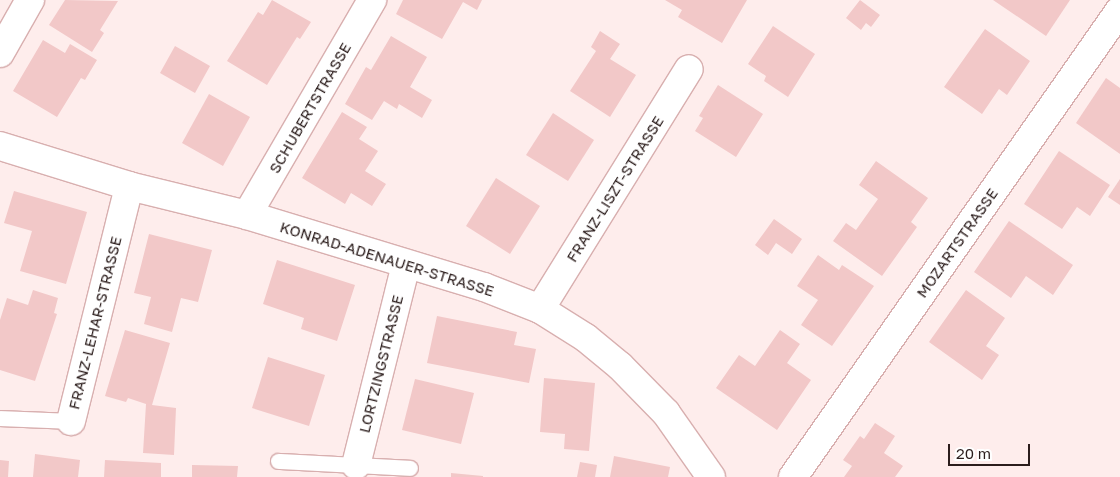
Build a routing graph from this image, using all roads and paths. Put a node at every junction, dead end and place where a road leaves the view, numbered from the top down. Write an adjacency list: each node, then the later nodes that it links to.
1 (30, 0): 4 (street)
2 (372, 0): 8 (street, SCHUBERTSTRASSE)
3 (1120, 10): 17 (street, MOZARTSTRASSE)
4 (0, 53)
5 (690, 69): 10 (street, FRANZ-LISZT-STRASSE)
6 (0, 146): 7 (street, KONRAD-ADENAUER-STRASSE)
7 (129, 186): 8 (street, KONRAD-ADENAUER-STRASSE); 12 (street, FRANZ-LEHAR-STRASSE)
8 (246, 216): 9 (street, KONRAD-ADENAUER-STRASSE)
9 (406, 264): 10 (street, KONRAD-ADENAUER-STRASSE); 14 (street, LORTZINGSTRASSE)
10 (540, 309): 16 (street, KONRAD-ADENAUER-STRASSE)
11 (0, 418): 12 (lane, FRANZ-LEHAR-STRASSE)
12 (71, 421)
13 (278, 462): 14 (lane)
14 (356, 465): 15 (lane)
15 (410, 468)
16 (712, 477)
17 (793, 477)

